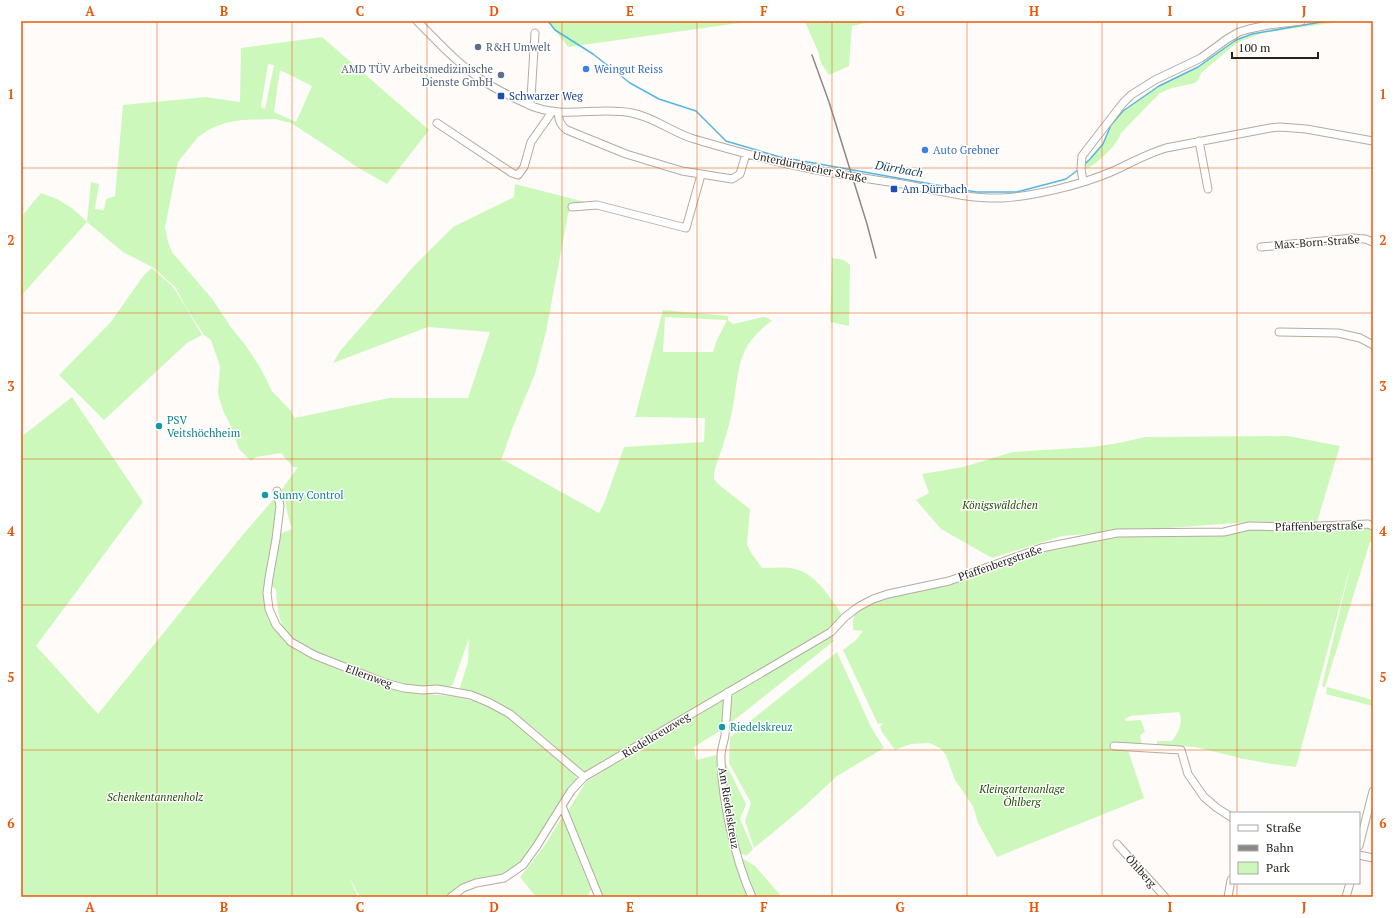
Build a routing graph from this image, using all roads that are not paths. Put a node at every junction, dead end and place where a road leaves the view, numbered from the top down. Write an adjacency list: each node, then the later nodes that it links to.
1 (417, 21): 4 (street, Unterdürrbacher Straße)
2 (1301, 21): 11 (street)
3 (535, 33): 4 (street)
4 (529, 105): 5 (street, Unterdürrbacher Straße)
5 (555, 112): 6 (street); 9 (street, Unterdürrbacher Straße); 10 (street, Unterdürrbacher Straße)
6 (437, 123)
7 (1199, 141): 8 (street, Unterdürrbacher Straße); 11 (street, Unterdürrbacher Straße); 12 (street)
8 (1373, 141)
9 (746, 154): 10 (street, Unterdürrbacher Straße); 11 (street, Unterdürrbacher Straße)
10 (701, 175): 13 (street)
11 (1083, 181)
12 (1208, 189)
13 (572, 207)
14 (1373, 242): 15 (street, Max-Born-Straße)
15 (1261, 247)
16 (1279, 332): 17 (street)
17 (1373, 345)
18 (277, 491): 22 (street, Ellernweg)
19 (1373, 526): 20 (street, Pfaffenbergstraße)
20 (728, 692): 22 (street, Riedelkreuzweg); 34 (street, Am Riedelskreuz)
21 (1114, 746): 25 (street)
22 (584, 777): 24 (street, Riedelkreuzweg)
23 (1373, 791): 26 (street)
24 (562, 806): 32 (street); 33 (street)
25 (1230, 816)
26 (1360, 842)
27 (1117, 844): 35 (street, Öhlberg)
28 (1360, 855): 29 (street)
29 (1373, 858)
30 (1230, 884): 36 (street)
31 (1350, 884): 37 (street)
32 (451, 897)
33 (599, 897)
34 (752, 897)
35 (1165, 897)
36 (1228, 897)
37 (1346, 897)

